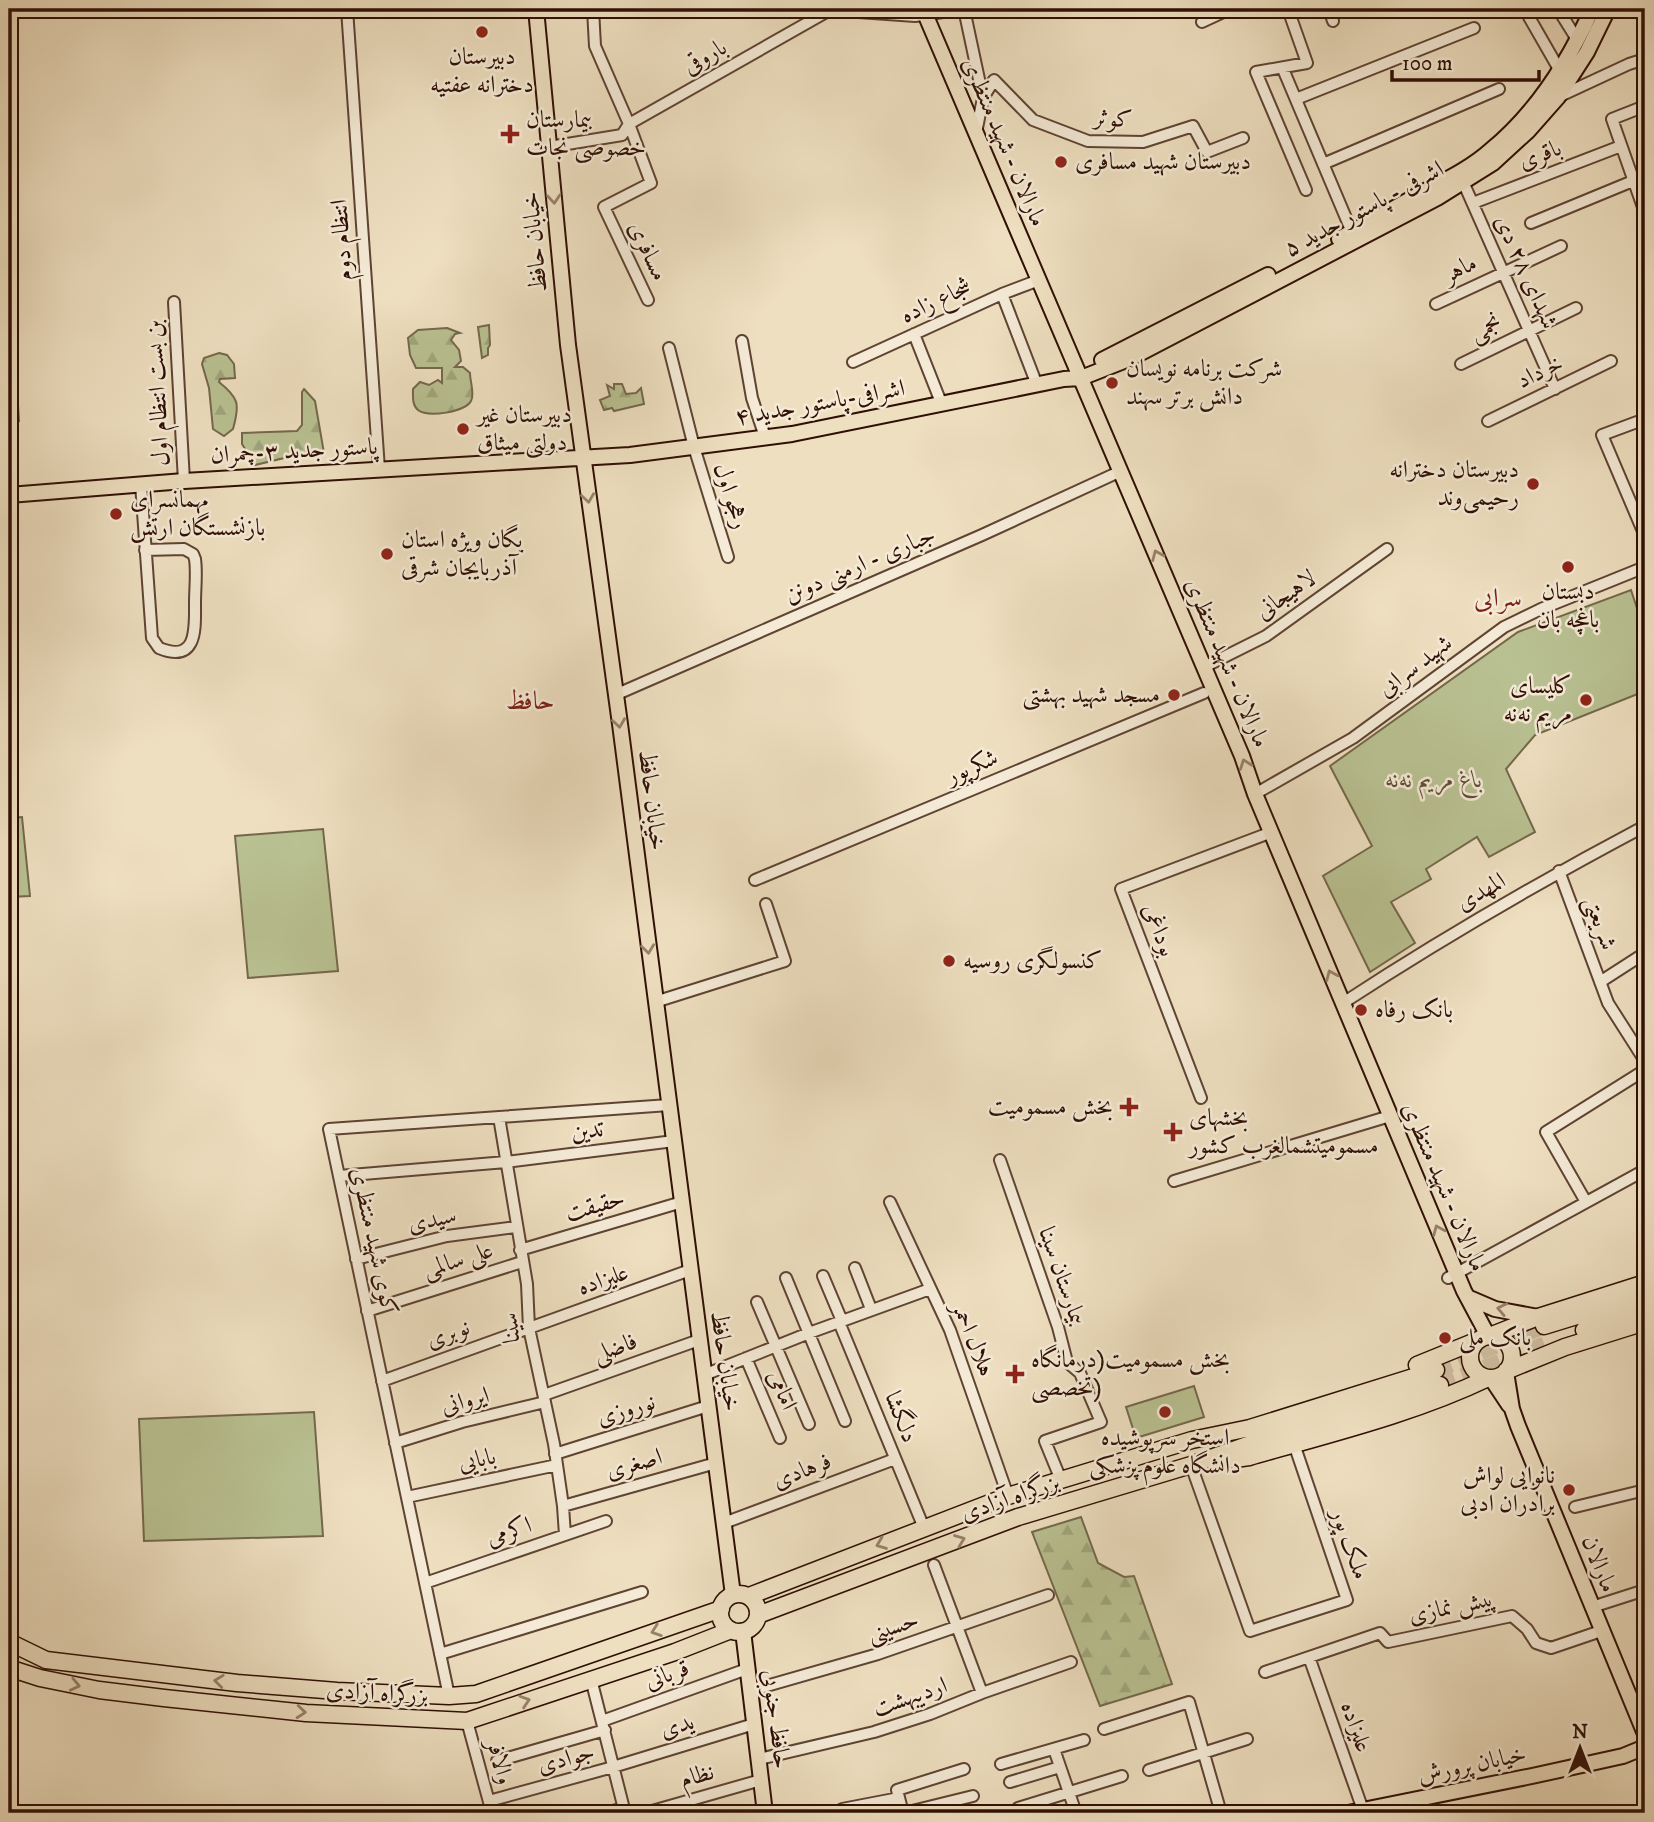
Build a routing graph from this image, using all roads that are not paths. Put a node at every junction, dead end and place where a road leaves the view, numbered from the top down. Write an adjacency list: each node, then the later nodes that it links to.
1 (131, 9): 2 (street)
2 (155, 9)
3 (347, 9): 64 (street, انتظام دوم)
4 (536, 9): 31 (main road, خیابان حافظ)
5 (593, 9): 27 (street, مسافری)
6 (964, 9): 13 (street, باروقی); 24 (street)
7 (1230, 9): 16 (street)
8 (1299, 9): 20 (street)
9 (1329, 9): 15 (street)
10 (1558, 9): 18 (street)
11 (1592, 9): 18 (main road, اشرفی - پاستور جدید ۵)
12 (1608, 9): 23 (main road, اشرفی - پاستور جدید ۵)
13 (924, 12): 27 (street, باروقی); 28 (main road, مارالان - شهید منتظری)
14 (1529, 17): 21 (street)
15 (1332, 21)
16 (1202, 22)
17 (1474, 28): 25 (street)
18 (1578, 41): 21 (main road, اشرفی - پاستور جدید ۵)
19 (1645, 60): 23 (street)
20 (1283, 69): 25 (street); 35 (street)
21 (1560, 71): 33 (main road, اشرفی - پاستور جدید ۵)
22 (1499, 89): 32 (street)
23 (1558, 97): 33 (main road, اشرفی - پاستور جدید ۵)
24 (983, 98): 28 (street); 29 (street, کوثر)
25 (1296, 99): 32 (street)
26 (1645, 106): 30 (street)
27 (629, 124): 31 (street, باروقی); 44 (street, مسافری)
28 (976, 133): 42 (main road, مارالان - شهید منتظری)
29 (1243, 138)
30 (1622, 146): 34 (street); 36 (street, باقری)
31 (549, 147): 63 (main road, خیابان حافظ, one-way to 63)
32 (1323, 164): 39 (street)
33 (1461, 177): 36 (street, شهدای ۲۸ دی); 39 (main road, اشرفی - پاستور جدید ۵)
34 (1639, 178): 37 (street); 38 (street)
35 (1306, 190)
36 (1473, 203): 41 (street, شهدای ۲۸ دی)
37 (1645, 213)
38 (1531, 223)
39 (1353, 236): 55 (main road, اشرفی - پاستور جدید ۵)
40 (1561, 246): 41 (street, ماهر)
41 (1503, 271): 46 (street, ماهر); 48 (street, شهدای ۲۸ دی)
42 (1039, 280): 43 (street, شجاع زاده); 55 (main road, مارالان - شهید منتظری)
43 (1002, 294): 49 (street, شجاع زاده); 56 (street)
44 (648, 300)
45 (174, 302): 66 (street, بن بست انتظام اول)
46 (1436, 304)
47 (1576, 308): 48 (street, نجمی)
48 (1529, 331): 54 (street, نجمی); 57 (street, شهدای ۲۸ دی)
49 (914, 334): 52 (street, شجاع زاده); 58 (street)
50 (742, 341): 61 (street)
51 (669, 348): 62 (street, رهجو اول)
52 (852, 362)
53 (1611, 362): 57 (street, خرداد)
54 (1461, 364)
55 (1079, 374): 56 (main road, اشرافی-پاستور جدید ۴); 65 (main road, مارالان - شهید منتظری)
56 (1037, 385): 58 (main road, اشرافی-پاستور جدید ۴)
57 (1555, 388): 60 (street, خرداد)
58 (942, 405): 61 (main road, اشرافی-پاستور جدید ۴)
59 (1645, 419): 69 (street)
60 (1488, 421)
61 (765, 437): 62 (main road, اشرافی-پاستور جدید ۴)
62 (694, 447): 63 (main road, اشرافی-پاستور جدید ۴); 72 (street, رهجو اول)
63 (582, 460): 64 (main road, پاستور جدید ۳-چمران); 76 (main road, خیابان حافظ, one-way to 76)
64 (379, 469): 66 (main road, پاستور جدید ۳-چمران)
65 (1121, 471): 74 (main road, مارالان - شهید منتظری, one-way to 65); 76 (street, جباری - ارمنی دونن)
66 (184, 481): 67 (main road, پاستور جدید ۳-چمران)
67 (141, 484): 68 (main road, پاستور جدید ۳-چمران); 71 (street)
68 (9, 495)
69 (1645, 536)
70 (1387, 549): 74 (street, لاهیجانی)
71 (145, 551): 71 (street)
72 (729, 558)
73 (1645, 568): 77 (street, شهید سرابی)
74 (1205, 667): 77 (main road, مارالان - شهید منتظری, one-way to 74)
75 (1204, 693): 81 (street, شکرپور)
76 (615, 695): 85 (main road, خیابان حافظ, one-way to 85)
77 (1255, 794): 79 (main road, مارالان - شهید منتظری)
78 (1645, 826): 80 (street, المهدی)
79 (1272, 832): 86 (main road, مارالان - شهید منتظری, one-way to 79); 89 (street, بوداغی)
80 (1559, 871): 84 (street, شریعتی); 86 (street, المهدی)
81 (755, 880)
82 (766, 904): 85 (street)
83 (1645, 953): 84 (street)
84 (1600, 982): 87 (street, شریعتی)
85 (655, 1002): 90 (main road, خیابان حافظ)
86 (1343, 1003): 91 (main road, مارالان - شهید منتظری)
87 (1645, 1061)
88 (1645, 1070): 101 (street)
89 (1201, 1098)
90 (669, 1105): 92 (street, کوی شهید منتظری); 93 (main road, خیابان حافظ)
91 (1390, 1115): 98 (street); 109 (main road, مارالان - شهید منتظری, one-way to 91)
92 (499, 1117): 95 (street, سینا); 97 (street, کوی شهید منتظری)
93 (674, 1141): 95 (street, تدین); 99 (main road, خیابان حافظ)
94 (1000, 1160): 148 (street, بیمارستان سینا)
95 (506, 1162): 97 (street); 102 (street, سینا)
96 (1645, 1170): 101 (street)
97 (339, 1176): 104 (street, کوی شهید منتظری)
98 (1174, 1181)
99 (682, 1202): 103 (street, حقیقت); 107 (main road, خیابان حافظ)
100 (890, 1202): 112 (street, هلال احمر)
101 (1586, 1202): 109 (street)
102 (516, 1227): 103 (street, سینا); 104 (street, سیدی)
103 (520, 1250): 105 (street, سینا)
104 (356, 1259): 118 (street, کوی شهید منتظری)
105 (522, 1262): 118 (street, علی سالمی); 123 (street, سینا)
106 (855, 1268): 116 (street)
107 (690, 1270): 123 (street, علیزاده); 126 (main road, خیابان حافظ)
108 (823, 1276): 119 (street, دلگشا)
109 (1452, 1276): 114 (main road, مارالان - شهید منتظری)
110 (786, 1278): 124 (street)
111 (1645, 1283): 120 (highway)
112 (930, 1289): 116 (street); 150 (street, هلال احمر)
113 (1645, 1295): 120 (highway)
114 (1467, 1297): 120 (main road, one-way to 114); 125 (main road, مارالان - شهید منتظری)
115 (757, 1302): 128 (street)
116 (871, 1309): 119 (street)
117 (1645, 1310): 127 (highway)
118 (367, 1311): 134 (street, کوی شهید منتظری)
119 (841, 1321): 124 (street); 145 (street, دلگشا)
120 (1540, 1322): 122 (highway, بزرگراه آزادی)
121 (1645, 1322): 131 (highway)
122 (1518, 1325): 125 (highway, بزرگراه آزادی); 131 (highway)
123 (529, 1328): 134 (street, نوبری); 136 (street, سینا)
124 (809, 1333): 128 (street); 138 (street)
125 (1485, 1337): 129 (highway, بزرگراه آزادی); 132 (highway); 132 (highway)
126 (699, 1340): 133 (main road, خیابان حافظ); 136 (street, فاضلی)
127 (1548, 1343)
128 (777, 1345): 130 (street); 139 (street)
129 (1452, 1353): 135 (highway); 141 (highway, بزرگراه آزادی)
130 (746, 1358): 133 (street); 140 (street, امامی)
131 (1532, 1361): 132 (highway)
132 (1498, 1375): 135 (highway); 164 (main road, مارالان)
133 (704, 1376): 137 (main road, خیابان حافظ)
134 (382, 1381): 142 (street, کوی شهید منتظری)
135 (1468, 1388): 143 (highway)
136 (545, 1399): 142 (street, ایروانی); 144 (street, سینا)
137 (708, 1406): 144 (street, نوروزی); 146 (main road, خیابان حافظ)
138 (845, 1421)
139 (809, 1424)
140 (780, 1438)
141 (1192, 1440): 147 (highway, بزرگراه آزادی); 148 (highway, بزرگراه آزادی)
142 (396, 1443): 151 (street, کوی شهید منتظری)
143 (1294, 1444): 147 (highway); 147 (street, ملک پور)
144 (556, 1459): 151 (street, بابایی); 152 (street, سینا)
145 (895, 1459): 155 (street, فرهادی); 156 (street, دلگشا)
146 (716, 1463): 152 (street, اصغری); 155 (main road, خیابان حافظ)
147 (1191, 1465): 166 (highway, بزرگراه آزادی, one-way to 147)
148 (1061, 1480): 150 (highway, بزرگراه آزادی)
149 (1645, 1490): 153 (street)
150 (1008, 1496): 156 (highway, بزرگراه آزادی)
151 (407, 1497): 159 (street, کوی شهید منتظری)
152 (563, 1506): 157 (street, سینا)
153 (1575, 1507)
154 (607, 1521): 157 (street, اکرمی)
155 (724, 1523): 163 (main road, خیابان حافظ)
156 (923, 1528): 163 (highway, بزرگراه آزادی, one-way to 163)
157 (565, 1535): 159 (street, اکرمی)
158 (934, 1565): 167 (street)
159 (425, 1583): 171 (street, کوی شهید منتظری)
160 (1645, 1590): 164 (street)
161 (642, 1592): 171 (street)
162 (1048, 1595): 167 (street, حسینی)
163 (741, 1596): 165 (highway); 166 (highway)
164 (1592, 1607): 169 (main road, مارالان)
165 (721, 1609): 168 (highway); 180 (highway, بزرگراه آزادی, one-way to 180)
166 (758, 1615): 168 (highway)
167 (958, 1628): 178 (street, حسینی); 179 (street)
168 (737, 1631): 175 (main road, حافظ جنوبی); 177 (highway, بزرگراه آزادی)
169 (1601, 1631): 172 (street, پیش نمازی); 185 (main road, مارالان)
170 (9, 1645): 180 (highway, بزرگراه آزادی, one-way to 170)
171 (440, 1654): 180 (street, کوی شهید منتظری)
172 (1309, 1657): 176 (street, پیش نمازی); 209 (street, علیزاده)
173 (1071, 1662): 179 (street, اردیبهشت)
174 (9, 1666): 181 (highway, بزرگراه آزادی, one-way to 181)
175 (747, 1669): 178 (main road, حافظ جنوبی); 183 (street, قربانی)
176 (1265, 1672)
177 (591, 1679): 181 (highway, بزرگراه آزادی, one-way to 177); 183 (street)
178 (749, 1691): 182 (main road, حافظ جنوبی)
179 (982, 1693): 191 (street, اردیبهشت)
180 (449, 1696)
181 (467, 1721): 204 (street, والافر)
182 (754, 1724): 191 (main road, حافظ جنوبی); 195 (street, یدی)
183 (603, 1725): 192 (street, قربانی); 195 (street)
184 (1104, 1729): 190 (street)
185 (1645, 1734)
186 (1247, 1739): 190 (street)
187 (1084, 1740): 189 (street)
188 (1645, 1747): 205 (main road, خیابان پرورش)
189 (1054, 1749): 193 (street); 194 (street)
190 (1204, 1753): 197 (street); 216 (street)
191 (758, 1759): 199 (main road, حافظ جنوبی)
192 (497, 1761)
193 (1001, 1764)
194 (1060, 1767): 200 (street); 201 (street)
195 (613, 1768): 204 (street, جوادی); 208 (street)
196 (964, 1769): 202 (street)
197 (1149, 1770)
198 (1122, 1776): 201 (street)
199 (761, 1780): 212 (street, نظام); 213 (main road, حافظ جنوبی)
200 (1010, 1782)
201 (1069, 1793): 206 (street); 215 (street)
202 (898, 1794): 207 (street); 214 (street)
203 (973, 1796): 214 (street)
204 (489, 1801): 210 (street, والافر)
205 (1421, 1806): 209 (main road, خیابان پرورش)
206 (1018, 1808)
207 (842, 1809)
208 (624, 1811): 211 (street)
209 (1356, 1812)
210 (492, 1813)
211 (605, 1813)
212 (645, 1813)
213 (765, 1813)
214 (903, 1813)
215 (1076, 1813)
216 (1221, 1813)

